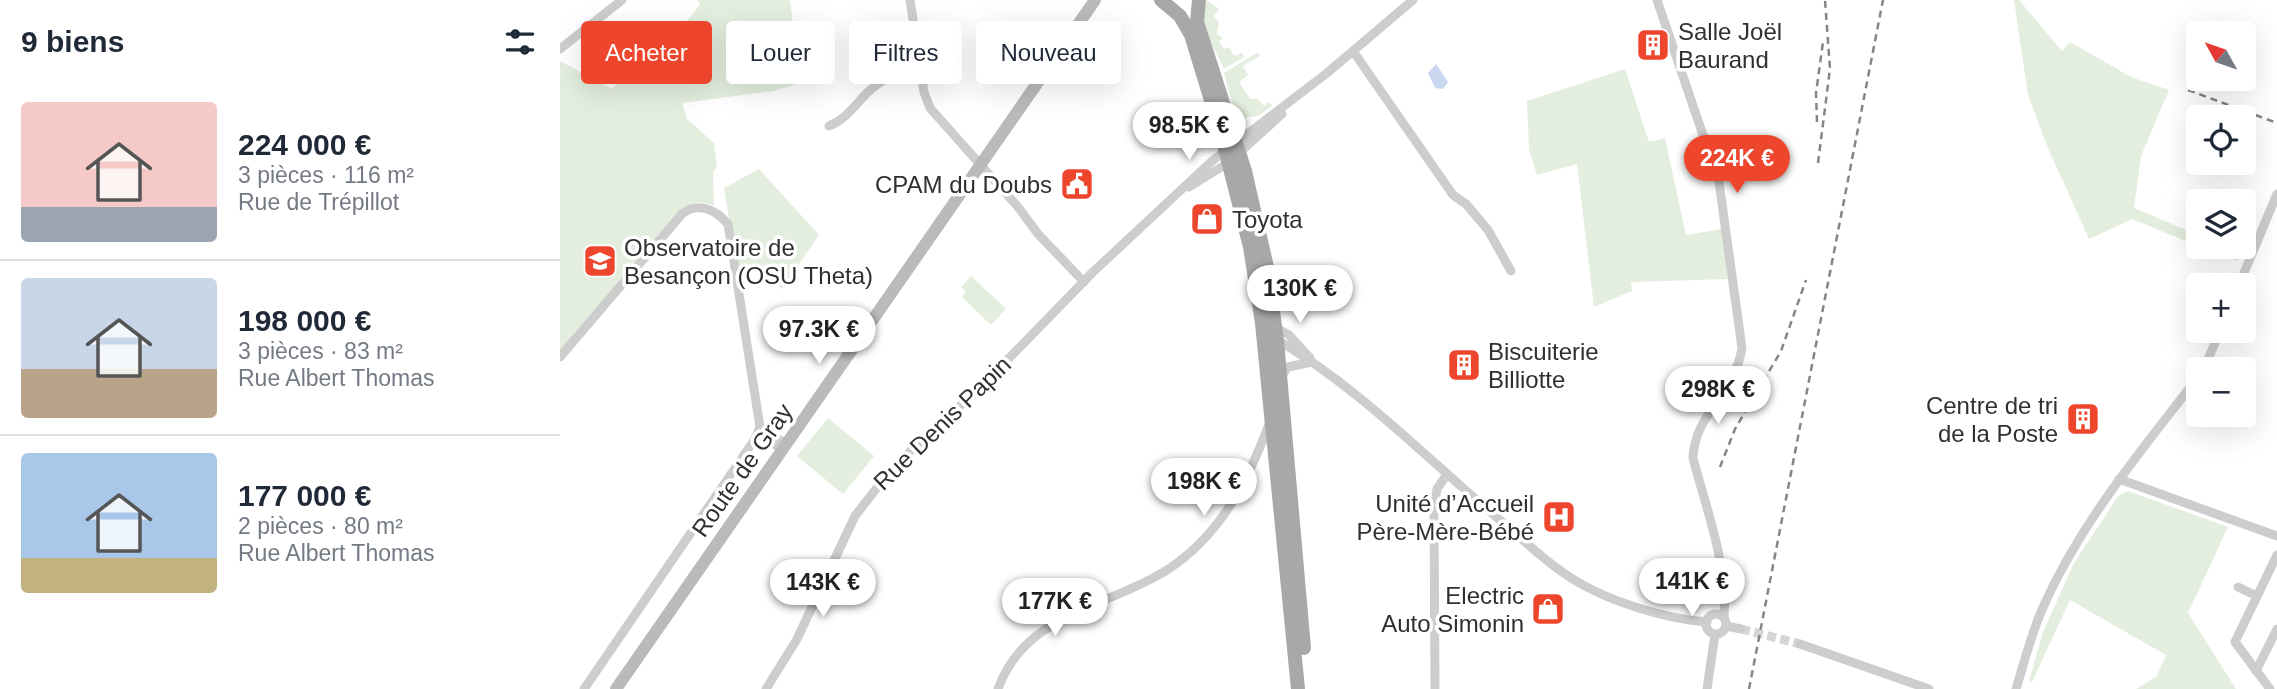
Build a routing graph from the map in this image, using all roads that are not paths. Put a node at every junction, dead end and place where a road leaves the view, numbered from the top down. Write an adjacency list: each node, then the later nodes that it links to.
1 (622, 0): 11 (street)
2 (909, 0): 10 (street)
3 (1089, 0): 9 (main road, Route de Gray)
4 (1095, 0): 9 (main road, Route de Gray)
5 (1161, 0): 16 (main road)
6 (1199, 0): 16 (main road)
7 (1413, 0): 12 (street, Rue Denis Papin)
8 (1657, 0): 36 (street)
9 (1086, 13): 17 (main road, Route de Gray)
10 (913, 21)
11 (560, 49)
12 (1353, 51): 16 (street, Rue Denis Papin); 19 (street)
13 (879, 84): 15 (street)
14 (923, 84): 17 (street)
15 (829, 126)
16 (1232, 152): 21 (street, Rue Denis Papin); 22 (main road)
17 (976, 159): 21 (street); 29 (main road, Route de Gray)
18 (2277, 194): 20 (street)
19 (1511, 271)
20 (2244, 273)
21 (1084, 282): 45 (street, Rue Denis Papin)
22 (1272, 333): 24 (street); 24 (street); 25 (main road); 27 (main road)
23 (560, 357): 28 (street)
24 (1314, 362): 25 (street); 30 (street)
25 (1281, 377): 48 (main road)
26 (2186, 393): 31 (street)
27 (1270, 419): 46 (street); 47 (main road)
28 (759, 430): 29 (street); 43 (street)
29 (782, 445): 44 (main road, Route de Gray)
30 (1447, 474): 37 (street); 49 (street)
31 (2119, 479): 32 (street); 52 (street)
32 (2277, 536)
33 (2277, 555): 35 (street)
34 (2238, 587): 35 (street)
35 (2257, 596): 42 (street)
36 (1722, 619): 37 (street); 38 (street); 40 (street)
37 (1707, 622): 40 (street)
38 (1741, 629)
39 (2277, 629): 42 (street)
40 (1715, 634): 50 (street)
41 (1800, 644): 51 (street)
42 (2256, 671): 53 (street)
43 (584, 689)
44 (618, 689)
45 (766, 689)
46 (999, 689)
47 (1298, 689)
48 (1308, 689)
49 (1435, 689)
50 (1707, 689)
51 (1929, 689)
52 (2016, 689)
53 (2270, 689)

